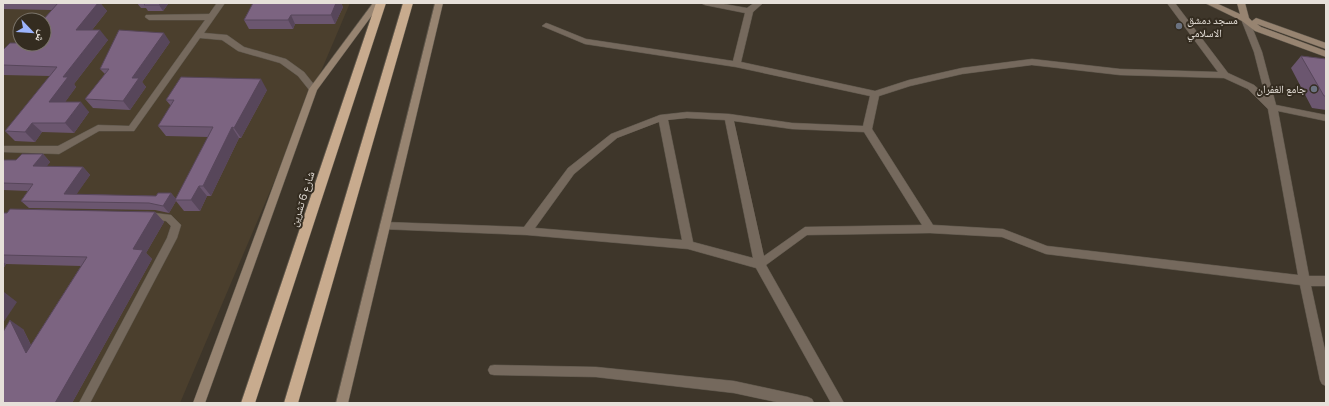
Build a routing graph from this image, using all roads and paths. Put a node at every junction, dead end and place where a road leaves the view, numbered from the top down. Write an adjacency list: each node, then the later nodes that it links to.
1 (221, 3): 13 (street)
2 (377, 3): 21 (street)
3 (381, 3): 41 (highway, شارع 6 تشرين)
4 (408, 3): 42 (highway)
5 (439, 3): 30 (street)
6 (705, 3): 11 (street)
7 (759, 3): 11 (street)
8 (1172, 3): 20 (street)
9 (1209, 3): 14 (street)
10 (1241, 3): 14 (street)
11 (749, 11): 19 (street)
12 (149, 16): 13 (street)
13 (211, 17): 16 (street)
14 (1244, 19): 17 (street); 18 (street); 23 (street)
15 (546, 26): 19 (street)
16 (198, 35): 21 (street); 28 (street)
17 (1326, 46)
18 (1326, 54)
19 (736, 64): 22 (street)
20 (1226, 75): 22 (street); 23 (street)
21 (313, 89): 40 (street)
22 (875, 94): 27 (street)
23 (1272, 107): 26 (street); 35 (street)
24 (663, 117): 25 (street); 32 (street); 33 (street)
25 (729, 117): 27 (street); 34 (street)
26 (1326, 118)
27 (867, 129): 31 (street)
28 (3, 149)
29 (140, 216): 39 (lane)
30 (385, 226): 32 (street); 43 (street)
31 (930, 229): 34 (street); 35 (street)
32 (527, 231): 33 (street)
33 (688, 245): 34 (street)
34 (760, 264): 45 (street)
35 (1306, 281): 36 (street); 38 (street)
36 (1326, 281)
37 (494, 370): 44 (street)
38 (1326, 380)
39 (84, 403)
40 (199, 403)
41 (248, 403)
42 (291, 403)
43 (342, 403)
44 (808, 403)
45 (838, 403)

